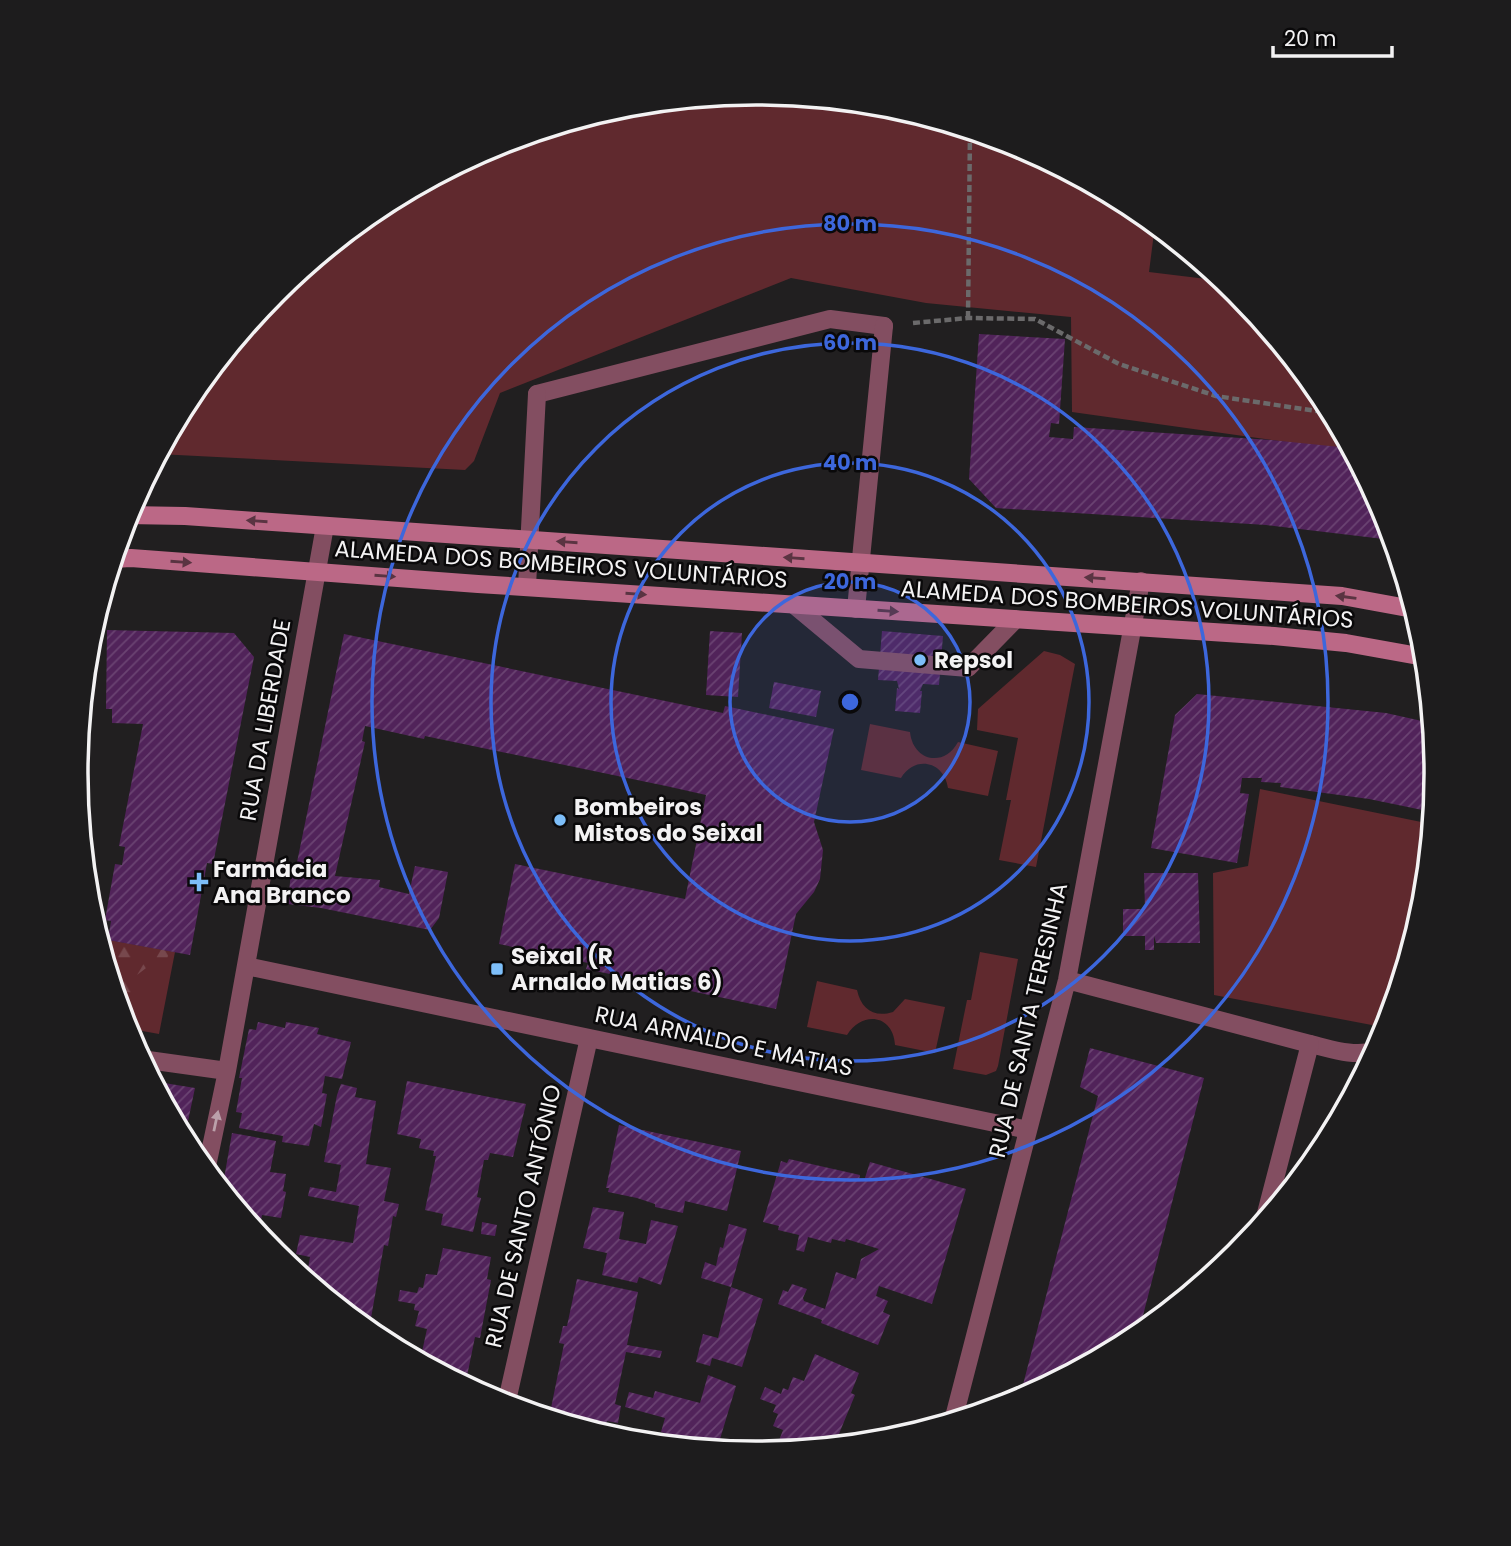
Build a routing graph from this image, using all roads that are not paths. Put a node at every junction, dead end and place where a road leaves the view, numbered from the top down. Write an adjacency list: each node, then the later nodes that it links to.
1 (139, 515): 2 (main road, ALAMEDA DOS BOMBEIROS VOLUNTÁRIOS, one-way to 1)
2 (325, 526): 3 (main road, ALAMEDA DOS BOMBEIROS VOLUNTÁRIOS); 6 (street, RUA DA LIBERDADE)
3 (529, 540): 5 (main road, ALAMEDA DOS BOMBEIROS VOLUNTÁRIOS, one-way to 3); 5 (street); 8 (street)
4 (123, 558): 6 (main road, ALAMEDA DOS BOMBEIROS VOLUNTÁRIOS, one-way to 6)
5 (861, 563): 7 (main road, ALAMEDA DOS BOMBEIROS VOLUNTÁRIOS, one-way to 5); 11 (street)
6 (317, 571): 8 (main road, ALAMEDA DOS BOMBEIROS VOLUNTÁRIOS, one-way to 8); 15 (street, RUA DA LIBERDADE)
7 (1141, 582): 10 (main road, ALAMEDA DOS BOMBEIROS VOLUNTÁRIOS, one-way to 7); 13 (street, RUA DE SANTA TERESINHA)
8 (527, 586): 9 (main road, ALAMEDA DOS BOMBEIROS VOLUNTÁRIOS, one-way to 9)
9 (793, 604): 11 (main road, ALAMEDA DOS BOMBEIROS VOLUNTÁRIOS); 12 (street)
10 (1403, 607)
11 (856, 608): 12 (main road, ALAMEDA DOS BOMBEIROS VOLUNTÁRIOS, one-way to 12)
12 (1016, 619): 13 (main road, ALAMEDA DOS BOMBEIROS VOLUNTÁRIOS)
13 (1134, 626): 14 (main road, ALAMEDA DOS BOMBEIROS VOLUNTÁRIOS); 16 (street, RUA DE SANTA TERESINHA)
14 (1413, 655)
15 (246, 966): 17 (street, RUA ARNALDO E MATIAS); 21 (street, RUA DA LIBERDADE)
16 (1067, 980): 18 (street); 22 (street, RUA DE SANTA TERESINHA)
17 (589, 1038): 22 (street, RUA ARNALDO E MATIAS); 25 (street, RUA DE SANTO ANTÓNIO)
18 (1310, 1044): 19 (street); 24 (street)
19 (1362, 1052)
20 (153, 1061): 21 (street)
21 (227, 1071): 23 (street, RUA DA LIBERDADE, one-way to 21)
22 (1028, 1130): 26 (street, RUA DE SANTA TERESINHA)
23 (209, 1157)
24 (1270, 1199)
25 (509, 1393)
26 (956, 1410)

